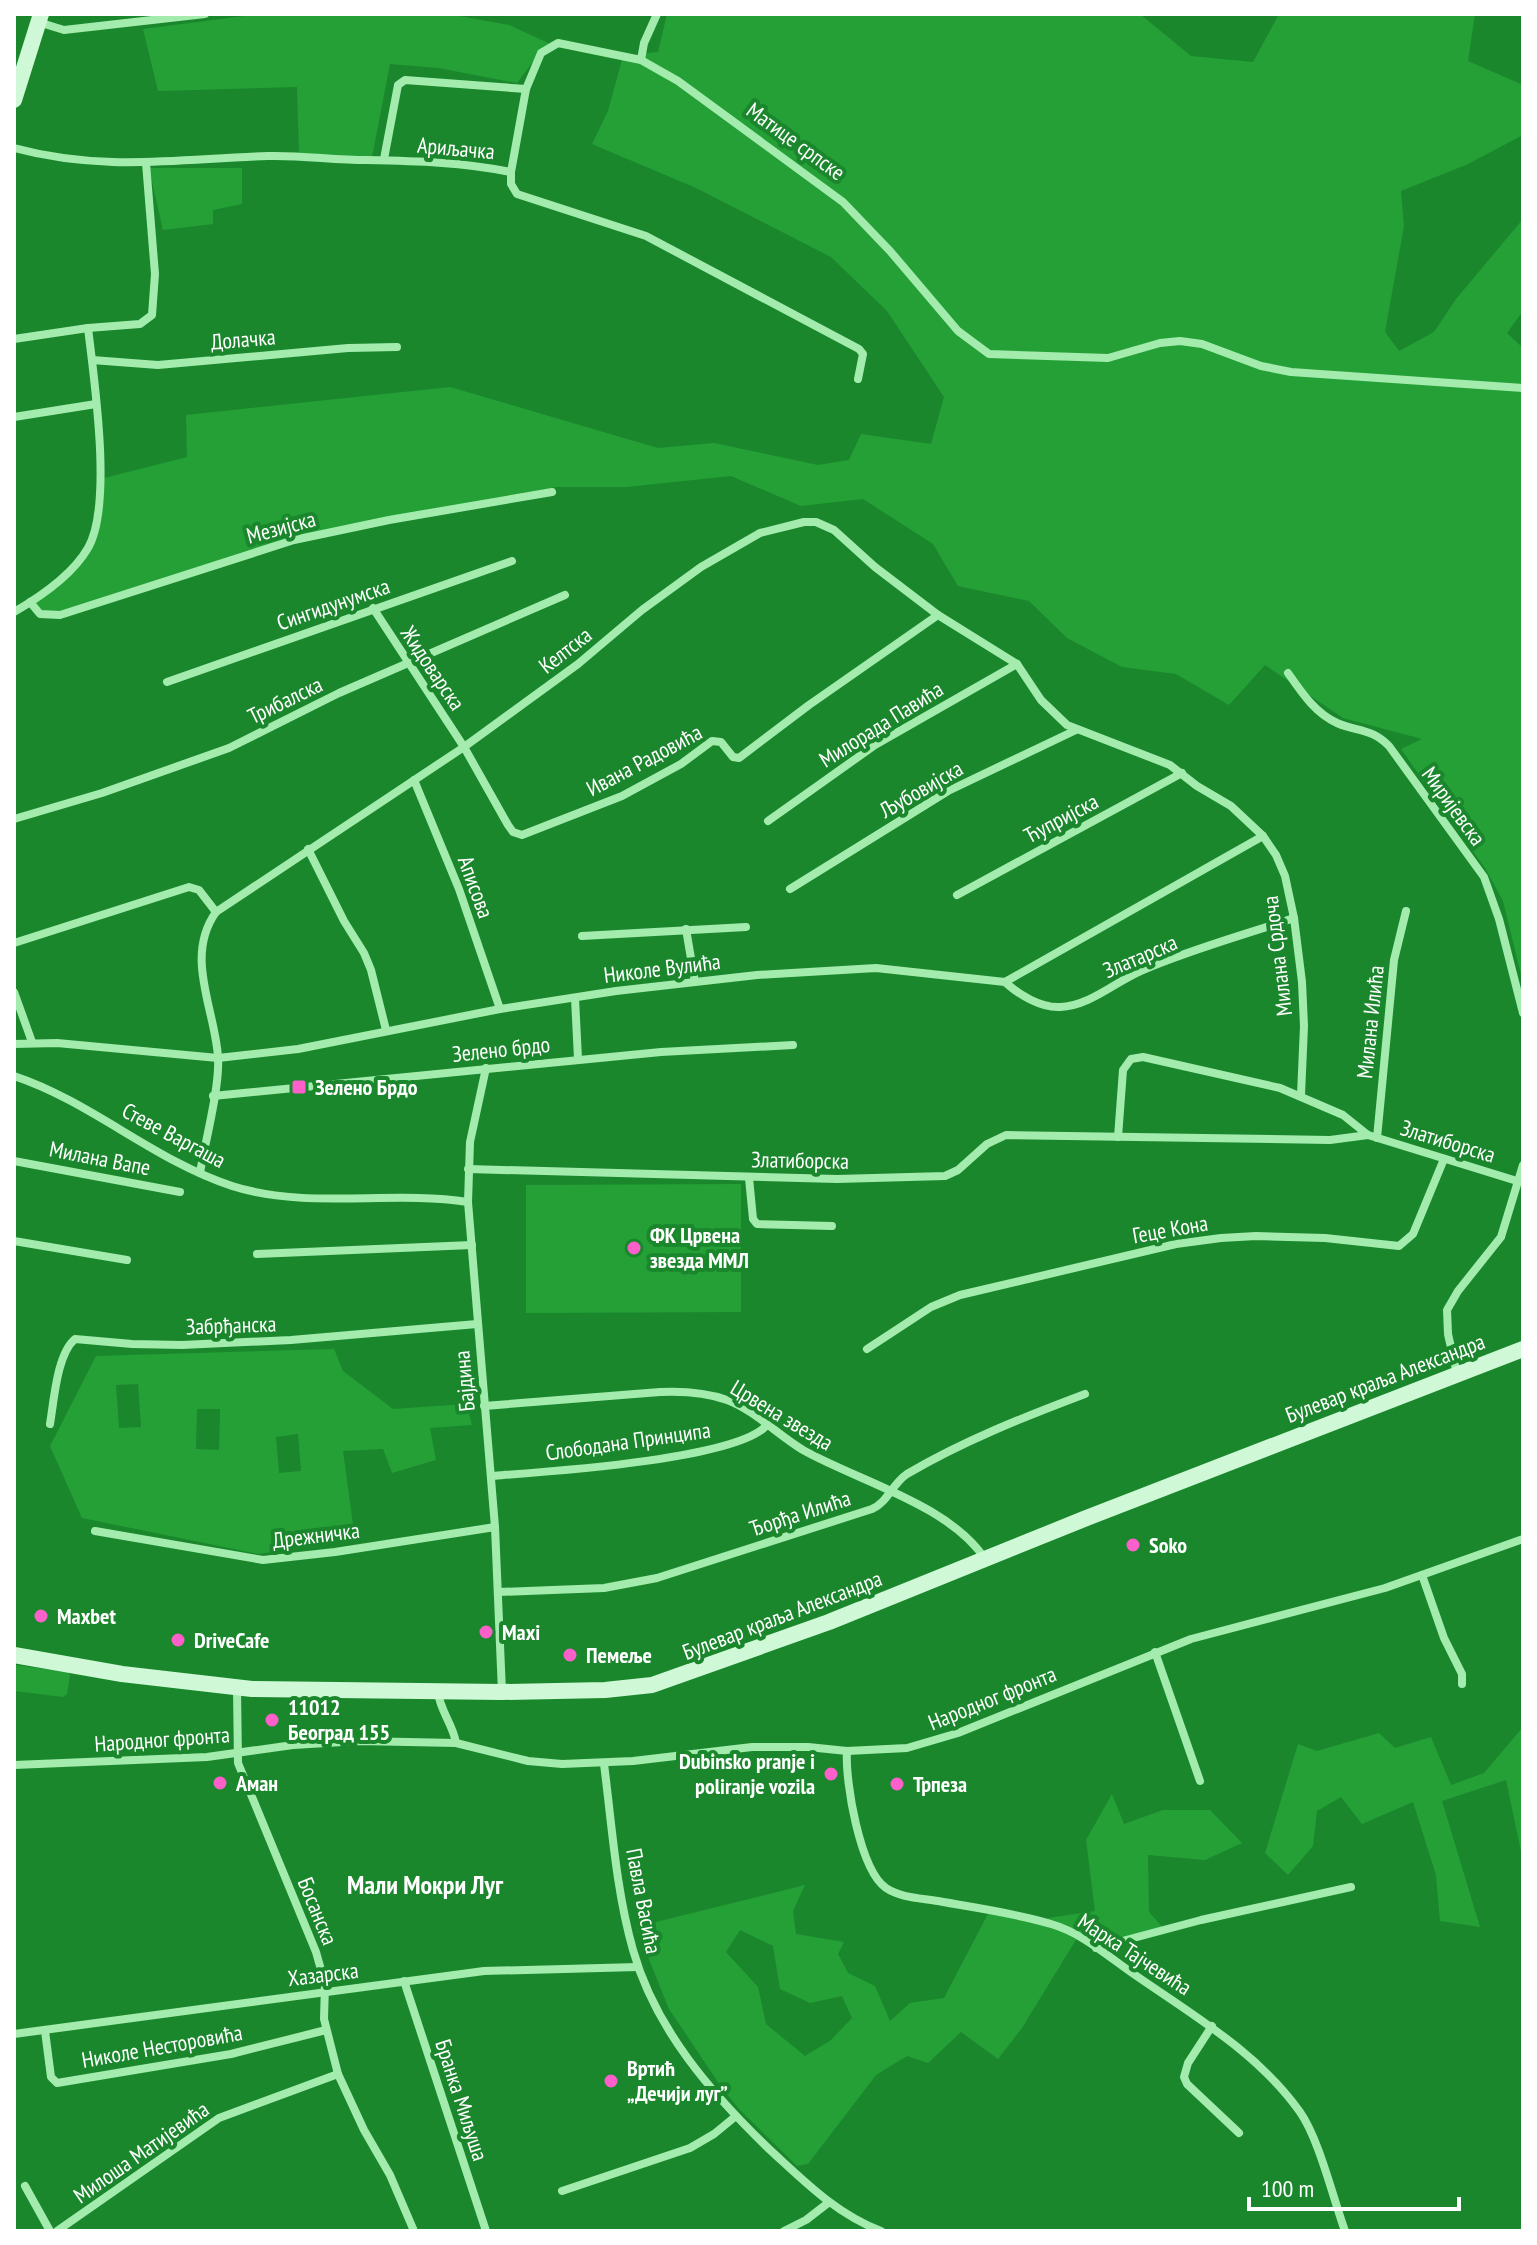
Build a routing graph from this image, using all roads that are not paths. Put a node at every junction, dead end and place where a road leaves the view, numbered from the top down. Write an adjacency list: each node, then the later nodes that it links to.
1 (205, 14): 3 (street)
2 (657, 14): 4 (street)
3 (39, 18): 6 (main road)
4 (641, 60): 5 (street, Матице српске); 16 (street, Матице српске)
5 (526, 89): 8 (street); 10 (street, Матице српске)
6 (14, 100)
7 (14, 148): 9 (street, Ариљачка)
8 (384, 159): 9 (street, Ариљачка); 10 (street, Ариљачка)
9 (146, 163): 11 (street)
10 (511, 172): 15 (street, Ариљачка)
11 (88, 328): 12 (street); 14 (street)
12 (14, 339)
13 (397, 347): 14 (street, Долачка)
14 (92, 360): 17 (street)
15 (858, 379)
16 (1523, 388)
17 (96, 404): 18 (street); 22 (street)
18 (14, 417)
19 (552, 492): 22 (street, Мезијска)
20 (512, 561): 23 (street, Сингидунумска)
21 (565, 595): 26 (street, Трибалска)
22 (30, 602): 24 (street)
23 (373, 608): 26 (street, Жидоварска); 29 (street, Сингидунумска)
24 (14, 612)
25 (938, 615): 27 (street, Милана Срдоча); 31 (street, Келтска); 31 (street, Ивана Радовића)
26 (406, 663): 31 (street, Жидоварска); 34 (street, Трибалска)
27 (1017, 664): 30 (street, Милана Срдоча); 35 (street, Милорада Павића)
28 (1288, 673): 52 (street, Миријевска)
29 (167, 682)
30 (1076, 730): 32 (street, Милана Срдоча); 38 (street, Љубовијска)
31 (464, 747): 33 (street, Келтска)
32 (1182, 773): 36 (street, Милана Срдоча); 39 (street, Ћупријска)
33 (414, 780): 37 (street, Келтска); 51 (street, Аписова)
34 (14, 819)
35 (768, 821)
36 (1263, 836): 42 (street, Милана Срдоча); 48 (street)
37 (308, 849): 41 (street, Келтска); 53 (street)
38 (790, 889)
39 (957, 895)
40 (1406, 911): 63 (street, Милана Илића)
41 (216, 912): 46 (street); 57 (street)
42 (1294, 918): 48 (street, Златарска); 61 (street, Милана Срдоча)
43 (746, 927): 44 (street)
44 (686, 929): 45 (street); 47 (street)
45 (582, 936)
46 (14, 943)
47 (695, 982): 48 (street, Николе Вулића); 50 (street, Николе Вулића)
48 (1005, 982)
49 (14, 992): 54 (street)
50 (575, 998): 51 (street, Николе Вулића); 58 (street)
51 (500, 1009): 53 (street, Николе Вулића)
52 (1523, 1013)
53 (386, 1030): 57 (street, Николе Вулића)
54 (32, 1042): 55 (street); 57 (street, Николе Вулића)
55 (14, 1044)
56 (793, 1045): 58 (street, Зелено брдо)
57 (218, 1058): 62 (street)
58 (578, 1059): 59 (street, Зелено брдо)
59 (486, 1068): 62 (street, Зелено брдо); 68 (street, Бајдина)
60 (14, 1076): 69 (street, Стеве Варгаша)
61 (1301, 1095): 63 (street, Златиборска); 64 (street, Златиборска)
62 (213, 1096): 69 (street)
63 (1372, 1136): 64 (street, Златиборска); 65 (street, Златиборска)
64 (1118, 1137): 70 (street, Златиборска)
65 (1444, 1159): 71 (street, Златиборска); 80 (street, Геце Кона)
66 (14, 1161): 72 (street, Милана Вапе)
67 (1523, 1165): 71 (street)
68 (468, 1169): 70 (street, Златиборска); 73 (street, Бајдина)
69 (200, 1173): 73 (street, Стеве Варгаша)
70 (749, 1178): 74 (street)
71 (1517, 1181): 82 (street)
72 (180, 1192)
73 (468, 1202): 76 (street, Бајдина)
74 (832, 1226)
75 (14, 1241): 78 (street)
76 (472, 1245): 77 (street); 79 (street, Бајдина)
77 (257, 1254)
78 (127, 1260)
79 (477, 1324): 84 (street, Бајдина); 85 (street, Забрђанска)
80 (867, 1349)
81 (1521, 1354): 82 (main road, Булевар краља Александра)
82 (1457, 1375): 92 (main road, Булевар краља Александра)
83 (1085, 1394): 88 (street, Ђорђа Илића)
84 (484, 1406): 86 (street, Црвена звезда); 87 (street, Бајдина)
85 (50, 1424)
86 (766, 1426): 87 (street, Слободана Принципа); 88 (street, Црвена звезда)
87 (491, 1476): 89 (street, Бајдина)
88 (891, 1490): 92 (street, Црвена звезда); 94 (street, Ђорђа Илића)
89 (495, 1527): 90 (street, Дрежничка); 94 (street, Бајдина)
90 (95, 1531)
91 (1523, 1539): 93 (street, Народног фронта)
92 (985, 1560): 100 (main road, Булевар краља Александра)
93 (1422, 1575): 95 (street, Народног фронта); 97 (street)
94 (499, 1592): 100 (street, Бајдина)
95 (1155, 1652): 102 (street, Народног фронта); 106 (street)
96 (14, 1655): 98 (main road, Булевар краља Александра)
97 (1462, 1684)
98 (237, 1688): 99 (main road, Булевар краља Александра); 103 (street, Босанска)
99 (438, 1692): 100 (main road, Булевар краља Александра); 101 (street)
100 (502, 1692)
101 (456, 1743): 103 (street, Народног фронта); 104 (street, Народног фронта)
102 (847, 1751): 104 (street, Народног фронта); 108 (street, Марка Тајчевића)
103 (237, 1752): 105 (street, Народног фронта); 111 (street, Босанска)
104 (604, 1764): 109 (street, Павла Васића)
105 (14, 1765)
106 (1200, 1781)
107 (1351, 1887): 108 (street)
108 (1096, 1948): 112 (street, Марка Тајчевића)
109 (638, 1967): 110 (street, Хазарска); 117 (street, Павла Васића)
110 (404, 1981): 111 (street, Хазарска); 125 (street, Бранка Миљуша)
111 (325, 1994): 113 (street, Босанска); 114 (street, Хазарска)
112 (1212, 2026): 118 (street); 128 (street, Марка Тајчевића)
113 (326, 2030): 114 (street, Николе Несторовића); 116 (street, Босанска)
114 (45, 2031): 115 (street, Хазарска)
115 (14, 2034)
116 (338, 2074): 123 (street, Милоша Матијевића); 124 (street, Босанска)
117 (736, 2116): 120 (street); 121 (street, Павла Васића)
118 (1239, 2133)
119 (25, 2186): 122 (street)
120 (562, 2191)
121 (828, 2203): 126 (street); 127 (street, Павла Васића)
122 (50, 2231)
123 (57, 2231)
124 (414, 2231)
125 (486, 2231)
126 (784, 2231)
127 (878, 2231)
128 (1345, 2231)

